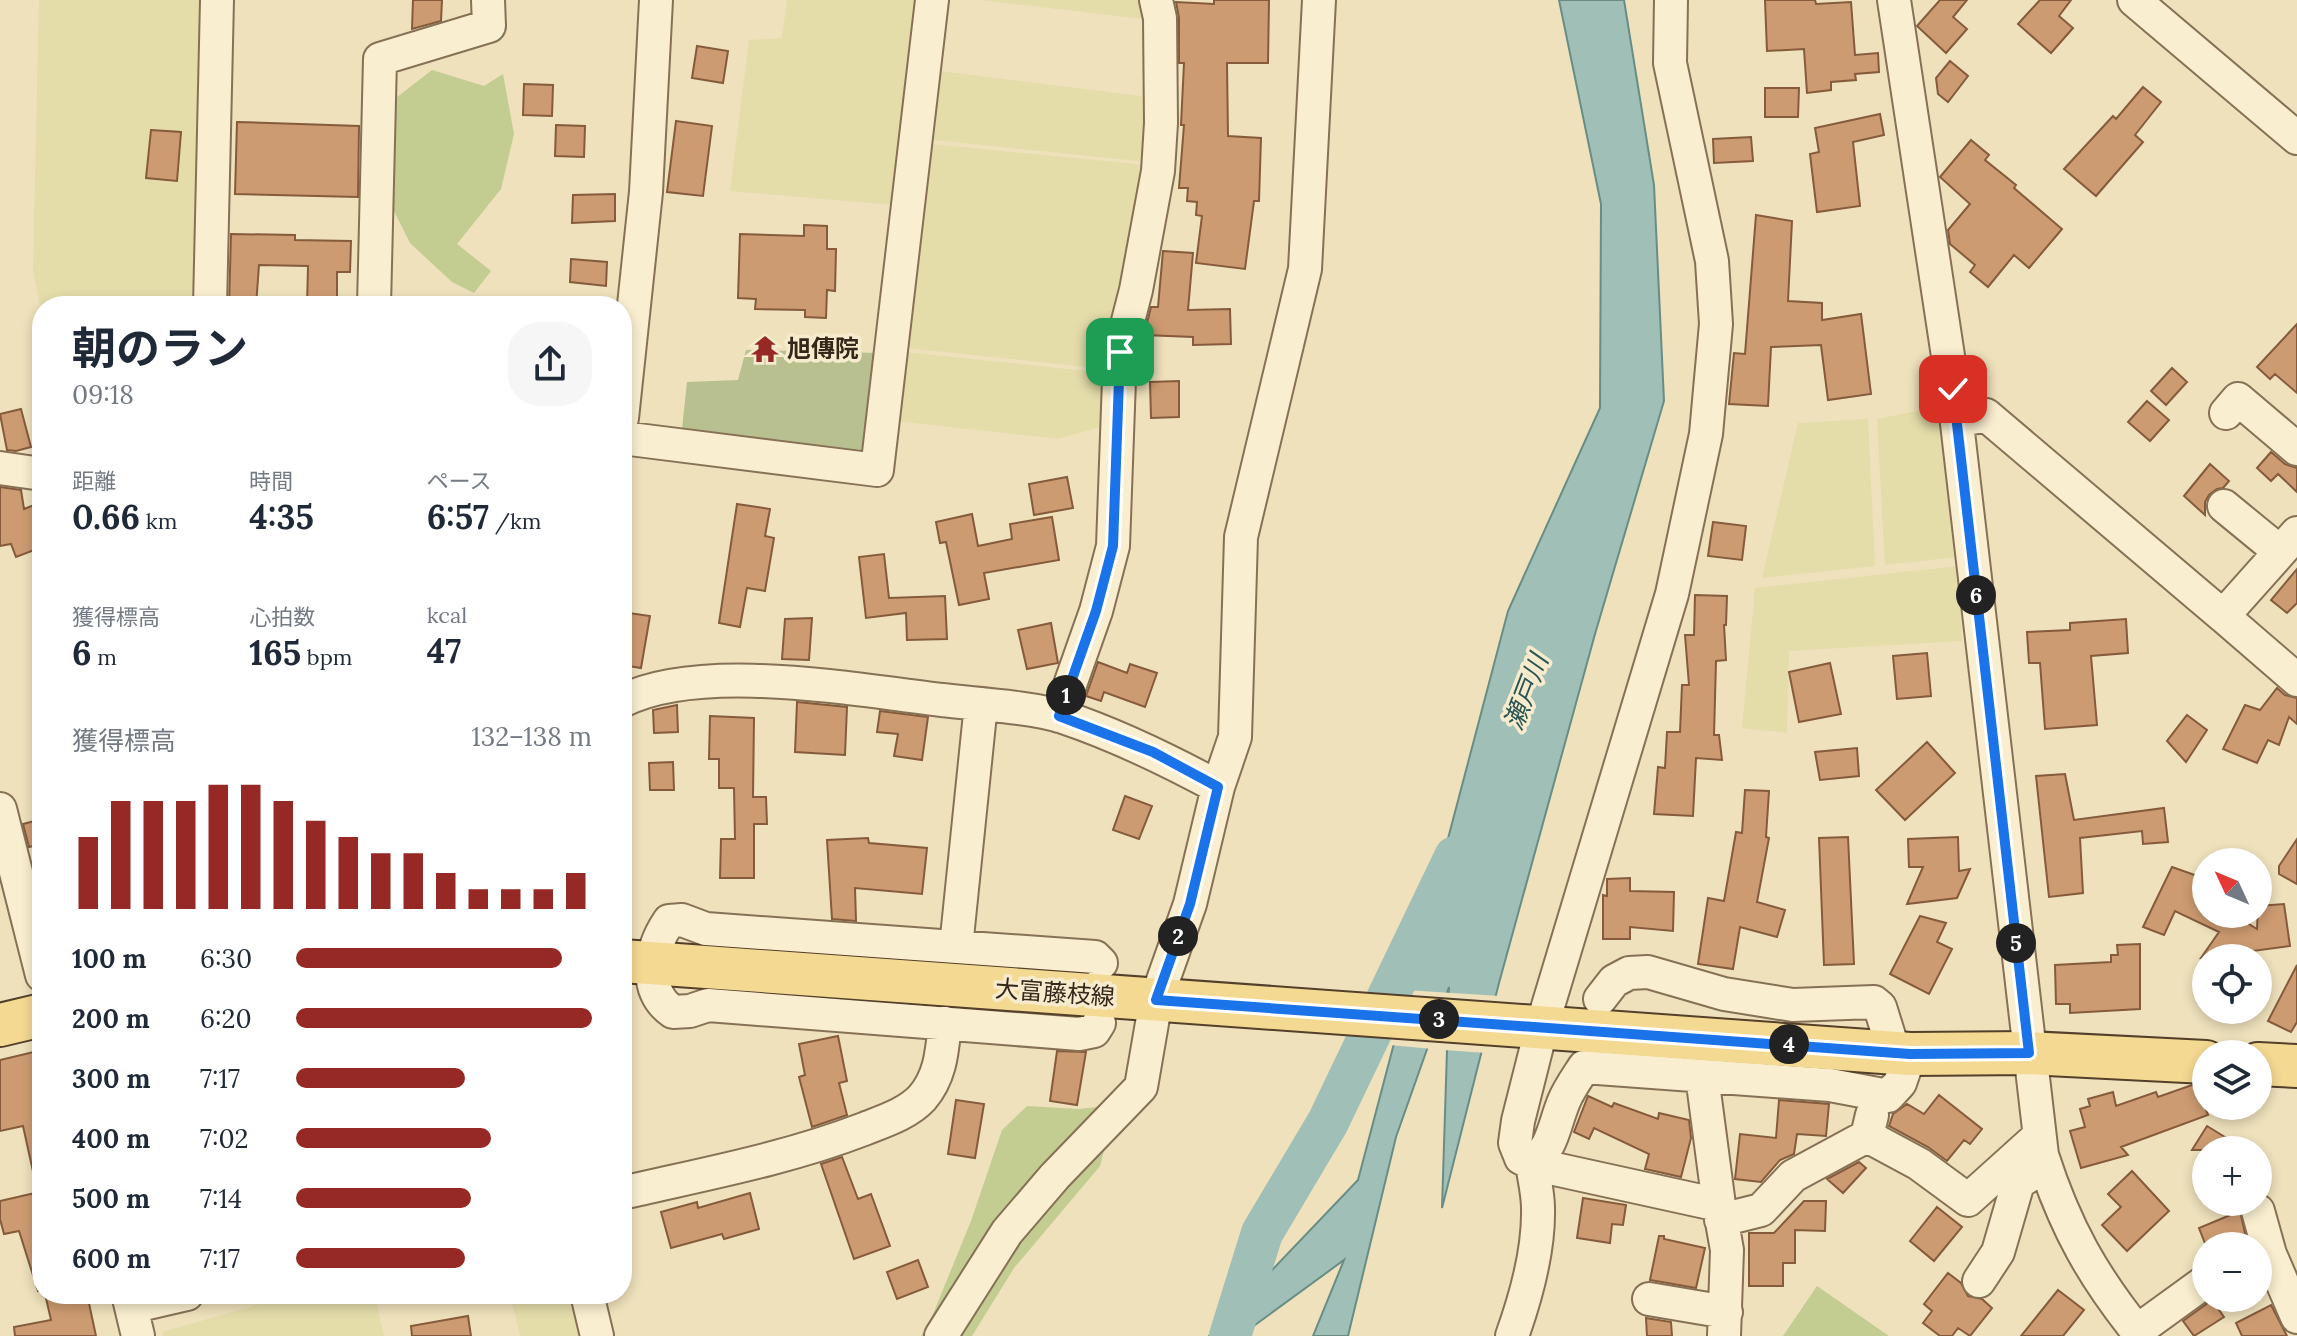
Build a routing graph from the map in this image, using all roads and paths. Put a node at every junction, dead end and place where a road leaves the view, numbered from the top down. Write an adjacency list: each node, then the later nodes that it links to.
1 (217, 0): 11 (street)
2 (488, 0): 12 (street)
3 (656, 0): 13 (street)
4 (932, 0): 16 (street)
5 (1156, 0): 26 (street)
6 (1319, 0): 27 (street)
7 (1671, 0): 39 (street)
8 (1894, 0): 15 (street)
9 (2134, 0): 10 (street)
10 (2297, 138)
11 (210, 296)
12 (374, 296)
13 (632, 324)
14 (2226, 413): 17 (street)
15 (1957, 421): 22 (street); 41 (street)
16 (632, 439)
17 (2297, 449)
18 (0, 468): 19 (street)
19 (32, 473)
20 (2224, 506): 21 (street)
21 (2288, 542): 22 (street)
22 (2223, 616): 23 (street)
23 (2297, 680)
24 (632, 698): 25 (street)
25 (981, 704): 26 (street); 30 (street)
26 (1059, 716): 27 (street)
27 (1218, 787): 34 (street)
28 (0, 809): 29 (street)
29 (32, 935)
30 (956, 947): 31 (street); 32 (street)
31 (637, 962): 34 (main road, 大富藤枝線); 36 (street)
32 (1101, 963)
33 (1600, 999): 40 (street)
34 (1166, 1001): 39 (main road, 大富藤枝線); 63 (street)
35 (32, 1017): 38 (main road)
36 (945, 1023): 37 (street); 50 (street)
37 (1099, 1023)
38 (0, 1025)
39 (1532, 1025): 40 (main road, 大富藤枝線); 49 (street)
40 (1902, 1053): 41 (main road, 大富藤枝線); 46 (street)
41 (2029, 1053): 42 (main road, 大富藤枝線); 48 (street)
42 (2192, 1061)
43 (2272, 1065): 44 (main road)
44 (2297, 1066)
45 (1702, 1076): 46 (street); 49 (street); 51 (street)
46 (1878, 1094): 47 (street)
47 (1867, 1136): 48 (street); 51 (street)
48 (2042, 1151): 53 (street); 61 (street)
49 (1532, 1164): 51 (street); 64 (street)
50 (632, 1191)
51 (1720, 1212): 60 (street)
52 (2272, 1272): 59 (street)
53 (1979, 1281)
54 (2192, 1292): 61 (street)
55 (1649, 1299): 60 (street)
56 (157, 1304): 58 (street)
57 (589, 1304): 62 (street)
58 (133, 1312)
59 (2297, 1317)
60 (1725, 1324)
61 (2139, 1334)
62 (597, 1336)
63 (941, 1336)
64 (1512, 1336)

